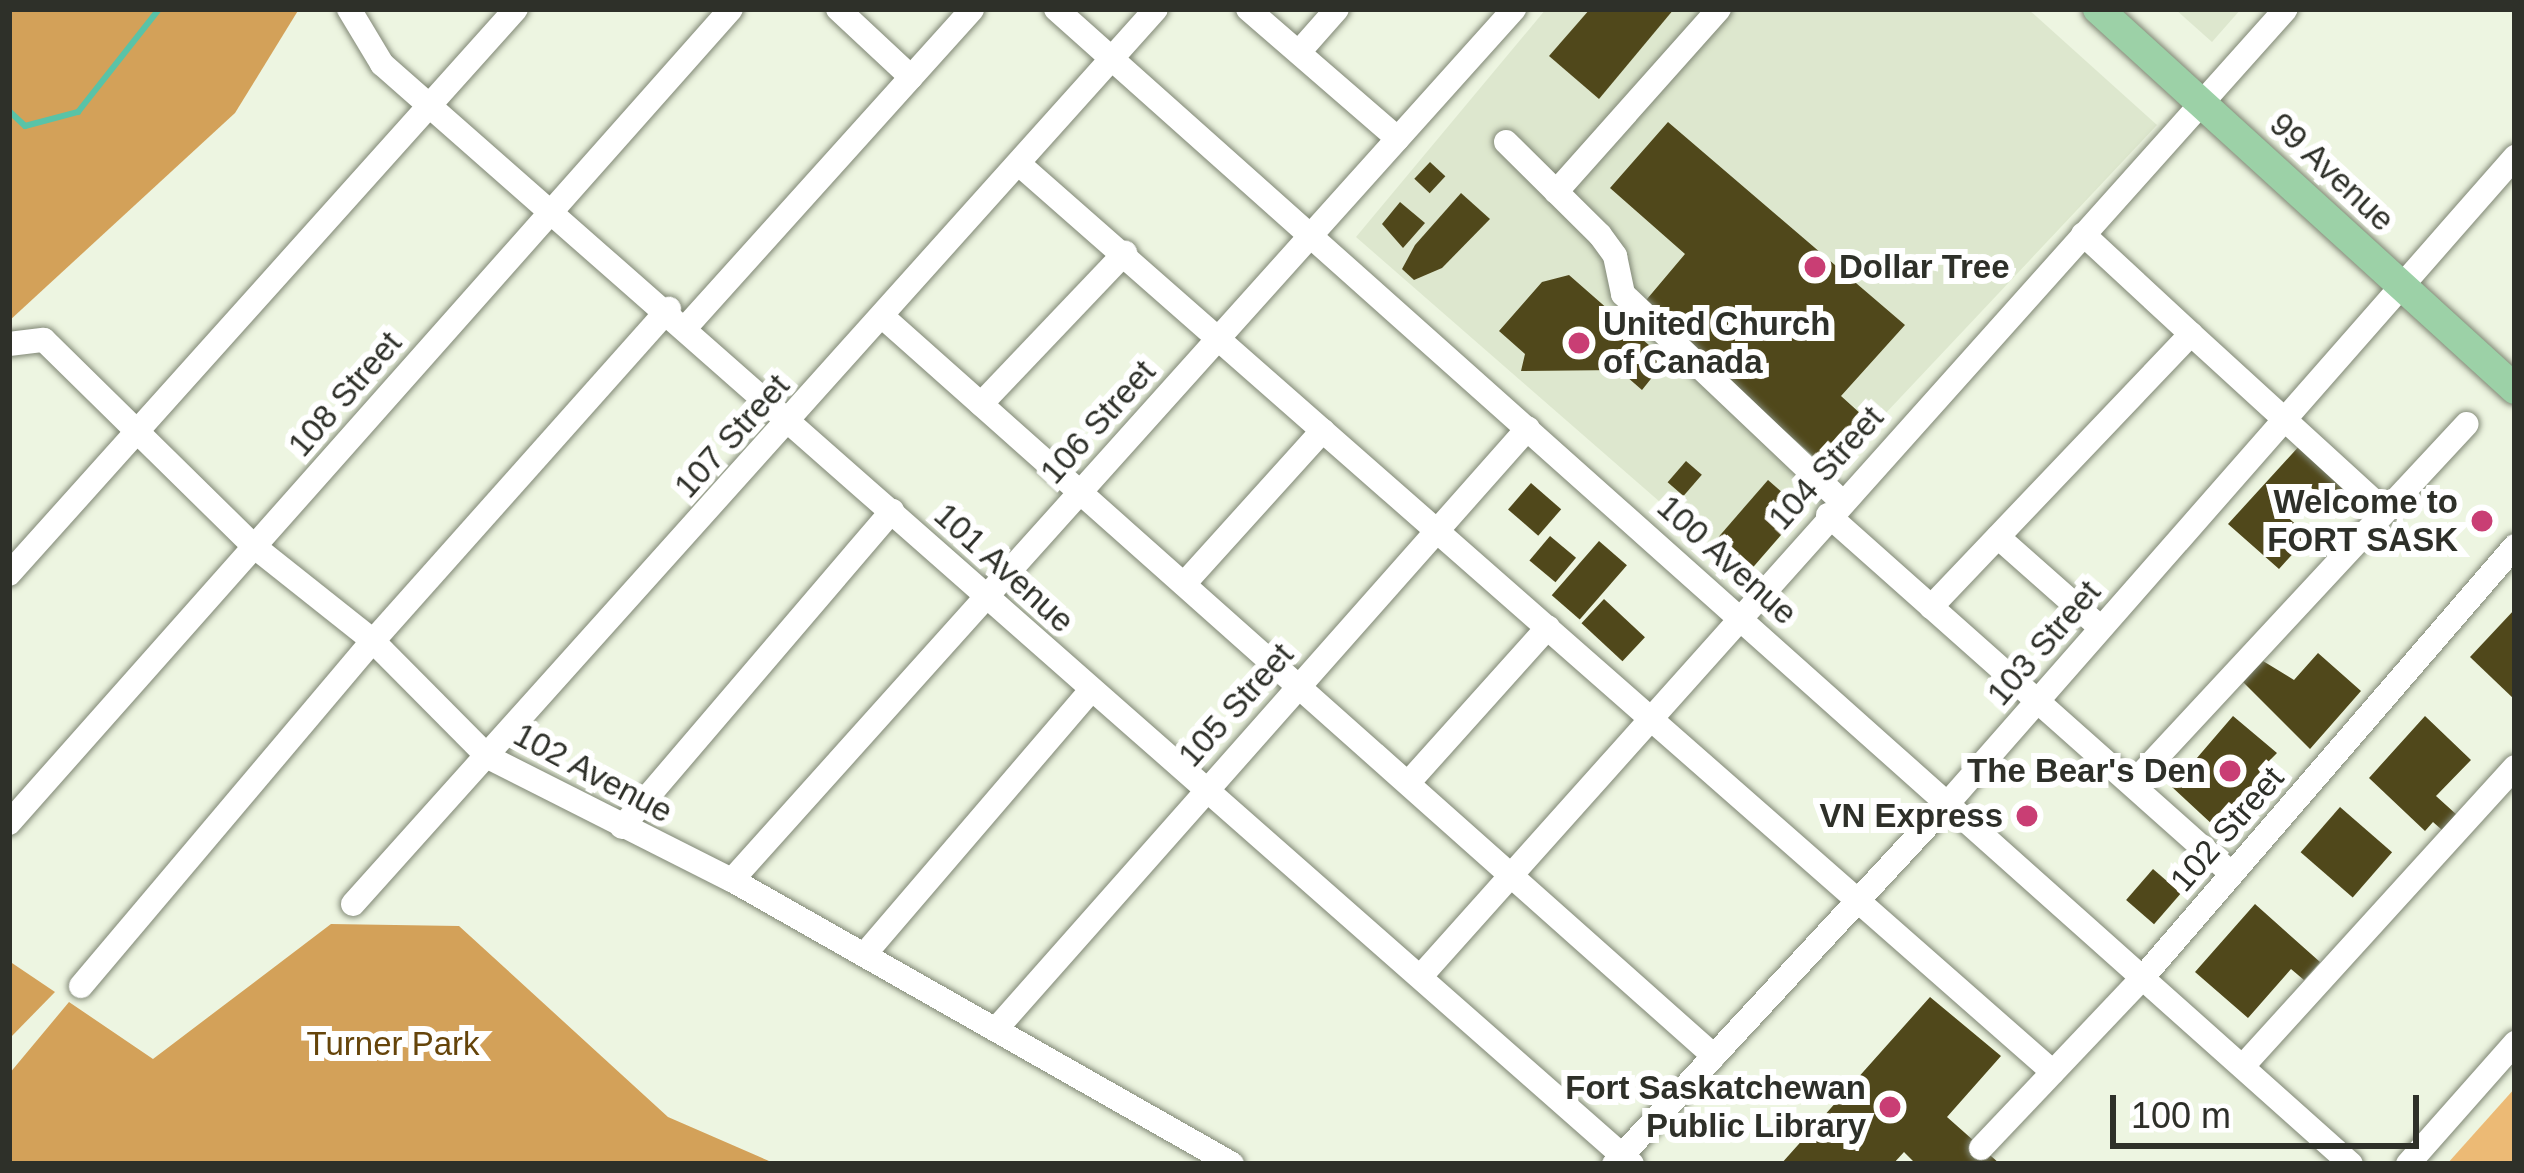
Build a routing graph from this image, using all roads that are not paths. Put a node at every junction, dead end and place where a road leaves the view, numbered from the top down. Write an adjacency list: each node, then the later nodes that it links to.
1 (349, 9): 18 (street, 101 Avenue)
2 (516, 9): 18 (street)
3 (730, 9): 24 (street, 108 Street)
4 (838, 9): 16 (street)
5 (972, 9): 16 (street)
6 (1056, 9): 15 (street, 100 Avenue)
7 (1156, 9): 15 (street, 107 Street)
8 (1248, 9): 14 (street)
9 (1336, 9): 14 (street)
10 (1514, 9): 19 (street, 106 Street)
11 (1719, 9): 23 (street)
12 (2098, 9): 17 (main road, 99 Avenue)
13 (2286, 9): 17 (street, 104 Street)
14 (1299, 52): 19 (street)
15 (1113, 59): 22 (street, 107 Street); 25 (street, 100 Avenue)
16 (911, 77): 29 (street)
17 (2203, 102): 26 (street, 104 Street); 28 (main road, 99 Avenue)
18 (430, 105): 24 (street, 101 Avenue); 39 (street)
19 (1398, 139): 25 (street, 106 Street)
20 (1506, 142): 23 (street)
21 (2515, 157): 28 (street, 103 Street)
22 (1019, 164): 27 (street); 30 (street, 107 Street)
23 (1556, 192): 43 (street)
24 (553, 208): 29 (street, 101 Avenue); 49 (street, 108 Street)
25 (1309, 233): 32 (street, 106 Street); 40 (street, 100 Avenue)
26 (2083, 234): 31 (street); 43 (street, 104 Street)
27 (1125, 253): 32 (street); 35 (street)
28 (2403, 286): 34 (main road, 99 Avenue); 37 (street, 103 Street)
29 (678, 317): 36 (street, 101 Avenue); 57 (street)
30 (883, 317): 35 (street); 36 (street, 107 Street)
31 (2191, 334): 37 (street); 47 (street)
32 (1217, 337): 41 (street); 42 (street, 106 Street)
33 (9, 344): 39 (street, 102 Avenue)
34 (2515, 389)
35 (981, 404): 42 (street)
36 (792, 419): 45 (street, 101 Avenue); 62 (street, 107 Street)
37 (2282, 422): 44 (street); 56 (street, 103 Street)
38 (2467, 424): 44 (street)
39 (137, 427): 49 (street, 102 Avenue); 50 (street)
40 (1528, 428): 46 (street, 105 Street); 54 (street, 100 Avenue)
41 (1323, 430): 46 (street); 51 (street)
42 (1079, 492): 51 (street); 52 (street, 106 Street)
43 (1834, 508): 53 (street); 54 (street, 104 Street)
44 (2384, 510): 65 (street)
45 (892, 511): 52 (street, 101 Avenue); 69 (street)
46 (1438, 530): 55 (street); 58 (street, 105 Street)
47 (1998, 537): 53 (street); 56 (street)
48 (2515, 546): 71 (street, 102 Street)
49 (255, 547): 57 (street, 102 Avenue); 68 (street, 108 Street)
50 (9, 574)
51 (1184, 584): 58 (street)
52 (986, 598): 59 (street, 101 Avenue); 72 (street, 106 Street)
53 (1931, 607): 60 (street)
54 (1738, 614): 61 (street, 104 Street); 67 (street, 100 Avenue)
55 (1548, 627): 61 (street); 64 (street)
56 (2101, 628): 60 (street, 103 Street)
57 (373, 641): 62 (street, 102 Avenue); 78 (street)
58 (1299, 684): 64 (street); 66 (street, 105 Street)
59 (1091, 690): 66 (street, 101 Avenue); 75 (street)
60 (2036, 701): 65 (street); 67 (street, 103 Street)
61 (1646, 719): 70 (street, 104 Street); 73 (street)
62 (488, 757): 69 (street, 102 Avenue); 74 (street, 107 Street)
63 (2515, 767): 82 (street)
64 (1409, 782): 70 (street)
65 (2133, 782): 71 (street)
66 (1204, 790): 76 (street, 101 Avenue); 79 (street, 105 Street)
67 (1948, 803): 73 (street, 103 Street); 77 (street, 100 Avenue)
68 (9, 823)
69 (622, 827): 72 (street, 102 Avenue)
70 (1512, 872): 76 (street, 104 Street); 81 (street)
71 (2232, 874): 77 (street, 102 Street)
72 (732, 880): 75 (street, 102 Avenue)
73 (1857, 902): 81 (street, 103 Street); 83 (street)
74 (353, 904)
75 (864, 955): 79 (street, 102 Avenue)
76 (1421, 976): 85 (street, 101 Avenue)
77 (2144, 976): 82 (street, 100 Avenue); 83 (street, 102 Street)
78 (81, 986)
79 (997, 1028): 86 (street, 102 Avenue)
80 (2515, 1043): 88 (street)
81 (1714, 1056): 85 (street, 103 Street)
82 (2243, 1066): 87 (street, 100 Avenue)
83 (2053, 1072): 84 (street, 102 Street)
84 (1981, 1148)
85 (1622, 1161)
86 (1232, 1164)
87 (2351, 1164)
88 (2408, 1164)

